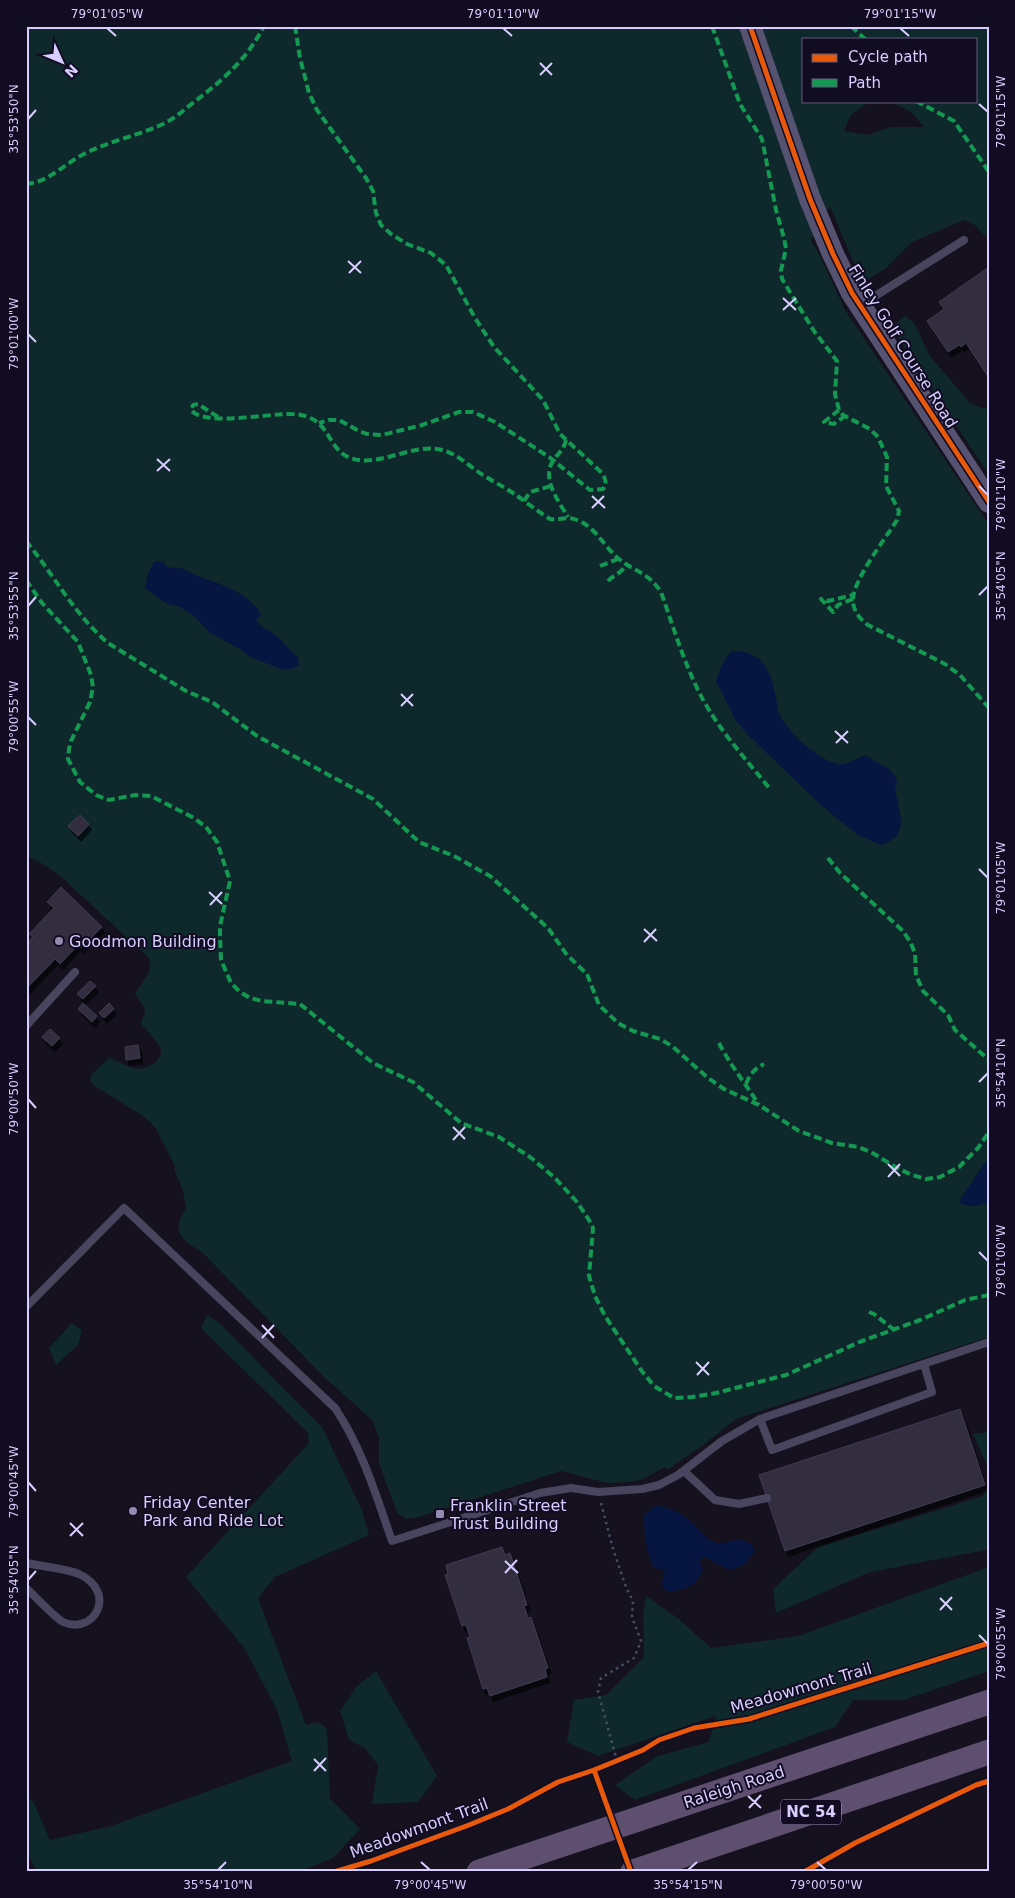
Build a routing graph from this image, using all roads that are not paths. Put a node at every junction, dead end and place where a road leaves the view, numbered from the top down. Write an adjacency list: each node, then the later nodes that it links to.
1 (750, 26): 3 (street, Finley Golf Course Road)
2 (964, 240): 3 (lane)
3 (859, 306): 4 (street, Finley Golf Course Road)
4 (989, 502)
5 (75, 972): 6 (lane)
6 (26, 1026)
7 (26, 1307): 11 (lane)
8 (989, 1342): 9 (lane)
9 (924, 1364): 10 (lane); 10 (lane)
10 (760, 1419): 11 (lane)
11 (684, 1471): 12 (lane)
12 (767, 1498)
13 (26, 1563): 14 (lane)
14 (26, 1588)
15 (989, 1702): 17 (main road, Raleigh Road)
16 (989, 1752): 18 (main road, NC 54)
17 (479, 1872)
18 (633, 1872)

